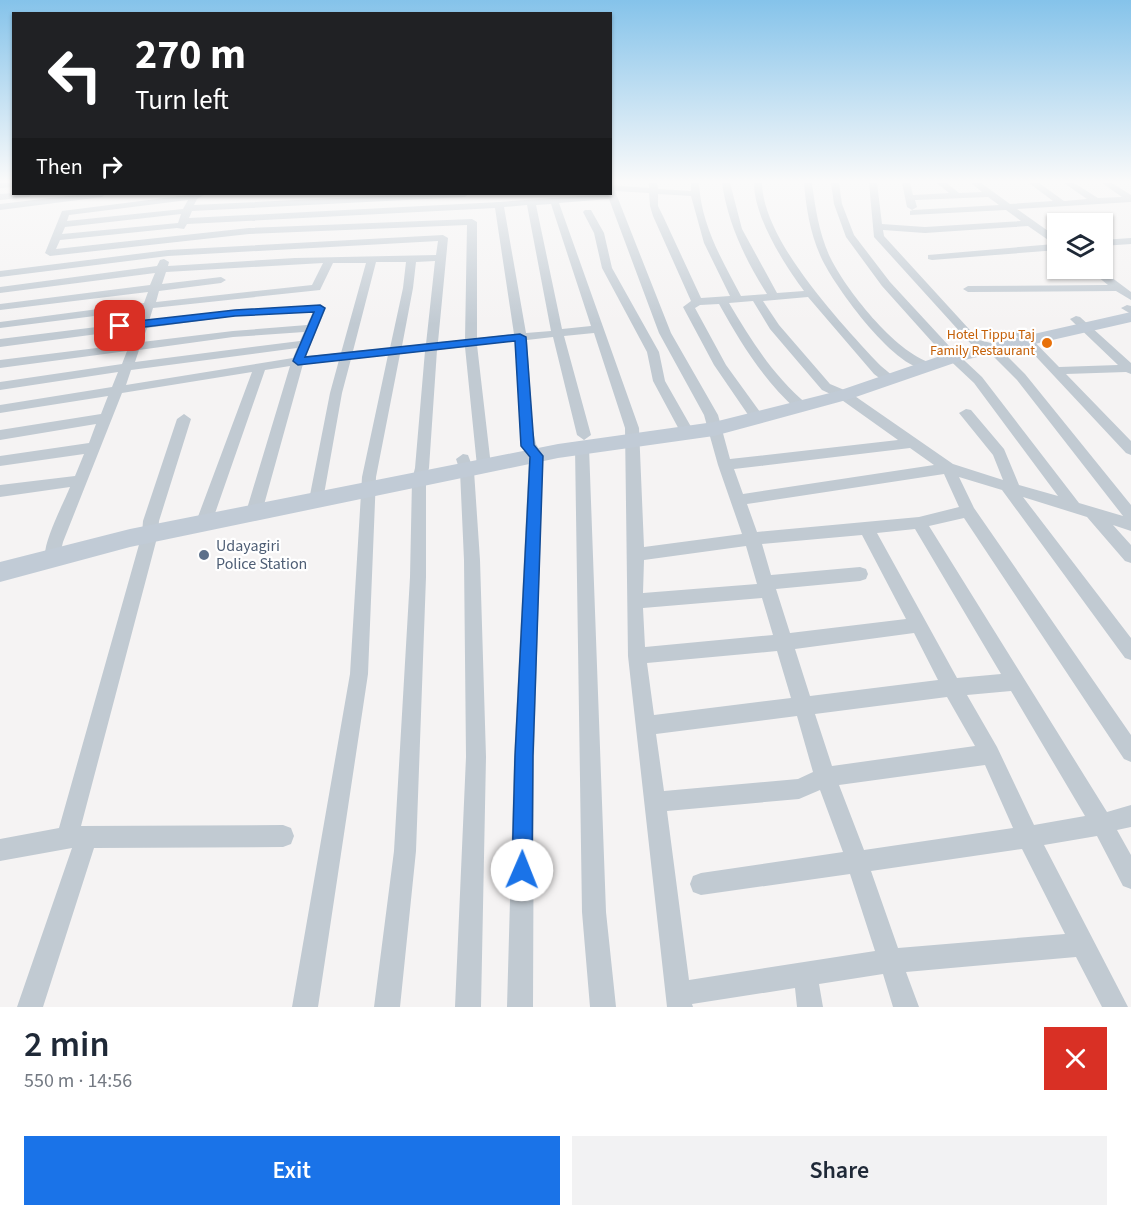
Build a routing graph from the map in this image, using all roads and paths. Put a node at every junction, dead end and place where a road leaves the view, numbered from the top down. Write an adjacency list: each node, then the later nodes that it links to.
1 (60, 230): 18 (street)
2 (90, 230): 18 (street)
3 (179, 230): 19 (street)
4 (274, 230): 19 (street)
5 (472, 230): 54 (street)
6 (505, 230): 53 (street)
7 (537, 230): 51 (street)
8 (564, 230): 50 (street)
9 (597, 230): 82 (street)
10 (626, 230): 81 (street)
11 (664, 230): 42 (street)
12 (705, 230): 40 (street)
13 (737, 230): 38 (street)
14 (772, 230): 37 (street)
15 (817, 230): 64 (street)
16 (847, 230): 61 (street)
17 (878, 230): 58 (street)
18 (57, 237): 19 (street)
19 (175, 238): 23 (street)
20 (1131, 241): 21 (street)
21 (1113, 242)
22 (1047, 246): 24 (street)
23 (168, 254): 26 (street); 29 (street); 30 (street)
24 (932, 257)
25 (411, 258): 26 (street); 27 (street); 60 (street)
26 (440, 258): 59 (street)
27 (372, 260): 28 (street); 62 (street)
28 (329, 261): 29 (street); 43 (street)
29 (161, 269): 33 (street); 36 (street)
30 (0, 274)
31 (1107, 279): 34 (street)
32 (221, 280): 33 (street)
33 (154, 288): 43 (street); 44 (street)
34 (1119, 288): 35 (street); 45 (street)
35 (968, 289)
36 (0, 290)
37 (809, 294): 38 (street); 70 (street)
38 (774, 297): 39 (street)
39 (756, 298): 40 (street); 72 (street)
40 (737, 299): 41 (street)
41 (722, 300): 42 (street); 75 (street)
42 (698, 302): 78 (street)
43 (148, 305): 46 (street); 48 (street)
44 (0, 307)
45 (1130, 308): 47 (main road)
46 (142, 323): 49 (street); 55 (street); 57 (street)
47 (1081, 323): 52 (main road); 68 (street)
48 (0, 325)
49 (312, 328): 56 (street); 57 (street)
50 (598, 329): 51 (street); 83 (street)
51 (557, 332): 53 (street); 85 (street)
52 (1024, 335): 58 (main road); 69 (street)
53 (520, 337): 54 (street); 89 (street)
54 (471, 343): 59 (street); 91 (street)
55 (0, 344)
56 (306, 344): 63 (street); 66 (street)
57 (134, 345): 65 (street); 66 (street)
58 (983, 345): 61 (main road); 106 (street)
59 (431, 348): 60 (street); 94 (street)
60 (395, 352): 62 (street); 96 (street)
61 (951, 353): 64 (main road); 102 (street)
62 (346, 357): 63 (street); 99 (street)
63 (298, 361): 67 (street); 101 (street)
64 (918, 363): 70 (main road)
65 (0, 364)
66 (126, 368): 71 (street); 73 (street)
67 (259, 369): 73 (street); 105 (street)
68 (1130, 369): 69 (street)
69 (1056, 371): 88 (street)
70 (884, 375): 72 (main road); 74 (main road)
71 (0, 386)
72 (826, 387): 74 (street); 75 (main road)
73 (117, 390): 76 (street); 79 (street)
74 (844, 395): 75 (main road); 86 (street)
75 (796, 402): 78 (main road)
76 (0, 409)
77 (966, 413): 97 (street)
78 (754, 414): 81 (main road)
79 (106, 418): 84 (street); 87 (street)
80 (184, 419): 110 (street)
81 (712, 422): 82 (main road); 92 (street)
82 (683, 427): 83 (main road)
83 (633, 434): 85 (main road); 113 (street)
84 (0, 435)
85 (583, 441): 89 (main road); 150 (street)
86 (912, 443): 92 (street); 93 (street)
87 (95, 447): 90 (street); 95 (street)
88 (1131, 450)
89 (532, 451): 91 (main road); 149 (street)
90 (0, 461)
91 (474, 463): 94 (main road); 148 (street)
92 (725, 465): 100 (street)
93 (948, 468): 97 (street); 100 (street); 103 (street)
94 (420, 474): 96 (main road); 147 (street)
95 (82, 480): 98 (street); 112 (street)
96 (369, 484): 99 (main road); 146 (street)
97 (1010, 486): 102 (street); 122 (street)
98 (0, 491)
99 (317, 494): 101 (main road)
100 (740, 500): 111 (street)
101 (255, 506): 105 (main road)
102 (1073, 506): 104 (street)
103 (968, 511): 107 (street); 128 (street)
104 (1090, 511): 108 (street); 114 (street)
105 (206, 515): 110 (main road)
106 (1131, 516)
107 (919, 523): 109 (street); 124 (street)
108 (1131, 525)
109 (866, 527): 111 (street); 120 (street)
110 (150, 528): 112 (main road); 135 (street)
111 (752, 539): 113 (street); 118 (street)
112 (54, 550): 115 (main road); 116 (main road)
113 (636, 555): 119 (street)
114 (1131, 556)
115 (0, 558)
116 (0, 572)
117 (860, 574): 118 (street)
118 (766, 586): 119 (street); 121 (street)
119 (634, 601): 123 (street)
120 (919, 625): 121 (street); 125 (street)
121 (784, 642): 123 (street); 126 (street)
122 (1131, 652)
123 (637, 656): 127 (street)
124 (1015, 682): 125 (street); 133 (street)
125 (952, 687): 126 (street); 129 (street)
126 (805, 707): 127 (street); 130 (street)
127 (645, 726): 131 (street)
128 (1131, 752)
129 (990, 754): 130 (street); 136 (street)
130 (825, 777): 131 (street); 138 (street)
131 (655, 802): 144 (street)
132 (1131, 816): 133 (street)
133 (1102, 824): 136 (street); 139 (street)
134 (283, 836): 135 (street)
135 (77, 837): 137 (street); 145 (street)
136 (1028, 837): 138 (street); 141 (street)
137 (0, 850)
138 (857, 861): 140 (street); 142 (street)
139 (1131, 878)
140 (701, 884)
141 (1084, 944): 142 (street); 153 (street)
142 (890, 961): 143 (street); 152 (street)
143 (805, 974): 144 (street); 151 (street)
144 (679, 1001)
145 (30, 1007)
146 (305, 1007)
147 (387, 1007)
148 (468, 1007)
149 (520, 1007)
150 (603, 1007)
151 (810, 1007)
152 (906, 1007)
153 (1115, 1007)

